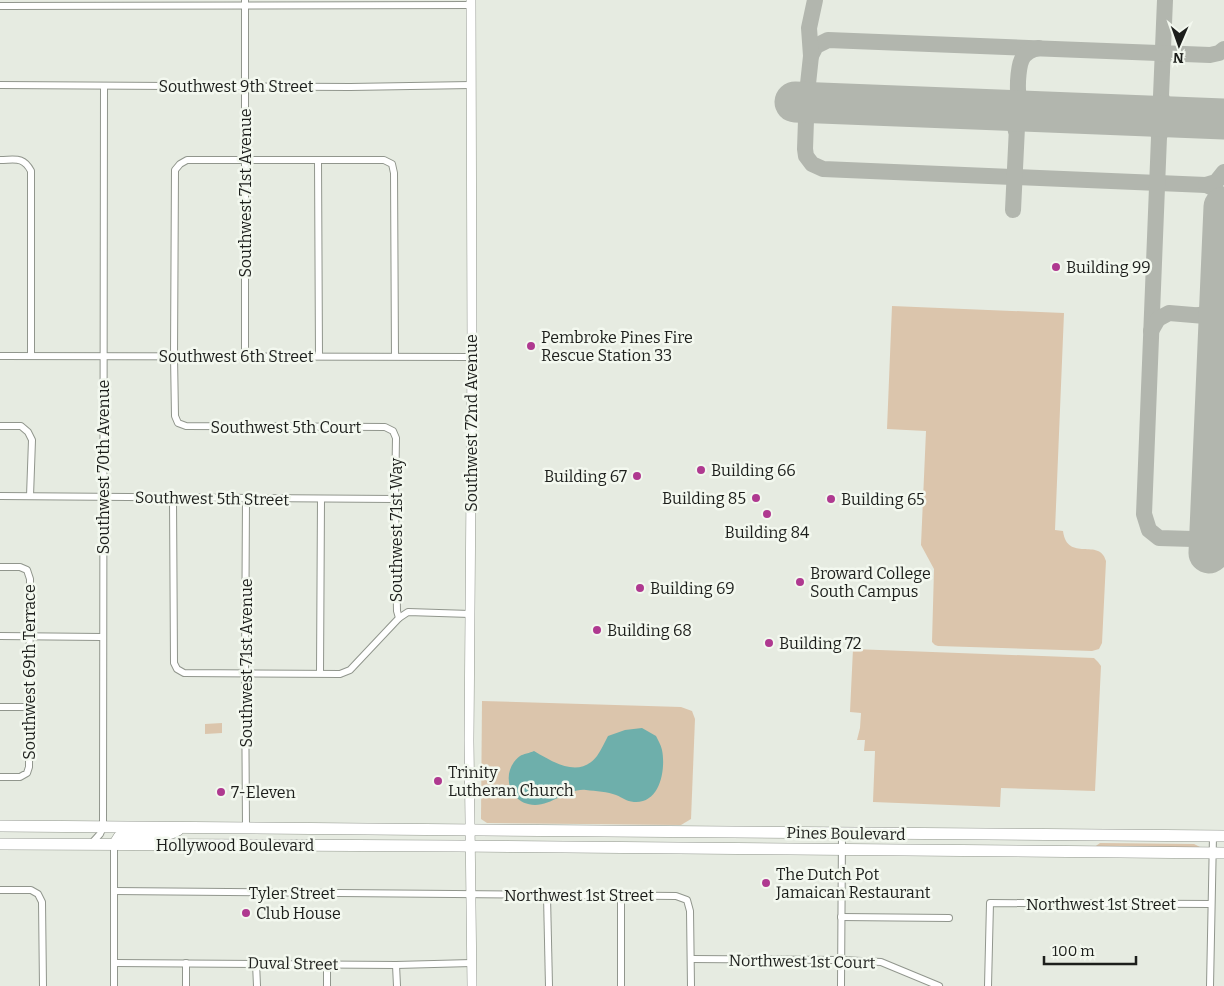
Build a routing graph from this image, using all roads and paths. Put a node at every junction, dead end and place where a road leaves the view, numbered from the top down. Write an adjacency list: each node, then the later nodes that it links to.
1 (471, 2): 2 (street); 5 (street, Southwest 72nd Avenue)
2 (245, 3): 3 (street); 7 (street, Southwest 71st Avenue)
3 (0, 6)
4 (0, 85): 6 (street, Southwest 9th Street)
5 (471, 85): 7 (street, Southwest 9th Street); 18 (street, Southwest 72nd Avenue)
6 (104, 86): 7 (street, Southwest 9th Street); 13 (street, Southwest 70th Avenue)
7 (245, 86): 9 (street, Southwest 71st Avenue)
8 (0, 160): 12 (street)
9 (245, 160): 10 (street); 14 (street); 15 (street, Southwest 71st Avenue)
10 (318, 161): 16 (street); 17 (street)
11 (0, 356): 12 (street, Southwest 6th Street)
12 (31, 356): 13 (street, Southwest 6th Street)
13 (103, 356): 14 (street, Southwest 6th Street); 23 (street, Southwest 70th Avenue)
14 (174, 356): 15 (street, Southwest 6th Street); 20 (street, Southwest 5th Court)
15 (245, 356): 16 (street, Southwest 6th Street)
16 (319, 356): 17 (street, Southwest 6th Street)
17 (395, 356): 18 (street, Southwest 6th Street)
18 (472, 357): 29 (street, Southwest 72nd Avenue)
19 (0, 426): 22 (street)
20 (393, 431): 27 (street, Southwest 71st Way)
21 (0, 496): 22 (street, Southwest 5th Street)
22 (30, 496): 23 (street, Southwest 5th Street)
23 (103, 497): 24 (street, Southwest 5th Street); 33 (street, Southwest 70th Avenue)
24 (173, 498): 25 (street, Southwest 5th Street); 34 (street, Southwest 71st Way)
25 (246, 499): 26 (street, Southwest 5th Street); 34 (street, Southwest 71st Avenue)
26 (321, 499): 27 (street, Southwest 5th Street); 35 (street)
27 (395, 499): 30 (street, Southwest 71st Way)
28 (0, 567): 32 (street, Southwest 69th Terrace)
29 (470, 614): 30 (street); 44 (street, Southwest 72nd Avenue)
30 (399, 618): 35 (street, Southwest 71st Way)
31 (0, 636): 32 (street)
32 (30, 636): 33 (street); 37 (street, Southwest 69th Terrace)
33 (102, 637): 40 (street, Southwest 70th Avenue)
34 (245, 674): 35 (street, Southwest 71st Way); 42 (street, Southwest 71st Avenue)
35 (320, 674)
36 (0, 707): 37 (street)
37 (30, 707): 38 (street, Southwest 69th Terrace)
38 (0, 777)
39 (0, 826): 40 (highway, Hollywood Boulevard)
40 (103, 827): 41 (highway, Hollywood Boulevard); 49 (street)
41 (184, 827): 42 (highway, Hollywood Boulevard); 50 (highway)
42 (246, 827): 43 (highway, Hollywood Boulevard)
43 (292, 828): 44 (highway, Hollywood Boulevard); 51 (highway)
44 (469, 830): 45 (highway, Pines Boulevard); 52 (street, Southwest 72nd Avenue)
45 (695, 831): 46 (highway, Pines Boulevard); 53 (highway)
46 (842, 833): 47 (highway, Pines Boulevard); 54 (street)
47 (1218, 836): 55 (street)
48 (0, 844): 49 (highway, Hollywood Boulevard)
49 (90, 845): 50 (highway, Hollywood Boulevard)
50 (114, 845): 51 (highway, Hollywood Boulevard); 57 (street)
51 (232, 845): 52 (highway, Hollywood Boulevard)
52 (469, 846): 53 (highway, Pines Boulevard); 58 (street, Southwest 72nd Avenue)
53 (683, 848): 54 (highway, Pines Boulevard)
54 (842, 850): 55 (highway, Pines Boulevard); 62 (street)
55 (1218, 853): 61 (street)
56 (0, 890): 72 (street)
57 (114, 891): 58 (street, Tyler Street); 66 (street)
58 (470, 894): 59 (street, Northwest 1st Street); 69 (street, Southwest 72nd Avenue)
59 (547, 896): 60 (street, Northwest 1st Street); 79 (street)
60 (621, 896): 64 (street, Northwest 1st Street); 80 (street)
61 (1212, 904): 84 (street, Northwest 1st Street); 85 (street)
62 (841, 917): 63 (street); 65 (street)
63 (949, 918)
64 (691, 959): 65 (street, Northwest 1st Court); 81 (street)
65 (841, 960): 82 (street); 83 (street, Northwest 1st Court)
66 (115, 962): 67 (street, Duval Street); 73 (street)
67 (186, 962): 68 (street, Duval Street); 74 (street)
68 (256, 963): 70 (street, Duval Street); 75 (street)
69 (472, 963): 71 (street, Duval Street); 78 (street, Southwest 72nd Avenue)
70 (327, 964): 71 (street, Duval Street); 76 (street)
71 (396, 964): 77 (street)
72 (43, 986)
73 (114, 986)
74 (186, 986)
75 (257, 986)
76 (327, 986)
77 (397, 986)
78 (472, 986)
79 (549, 986)
80 (621, 986)
81 (691, 986)
82 (841, 986)
83 (939, 986)
84 (988, 986)
85 (1210, 986)

